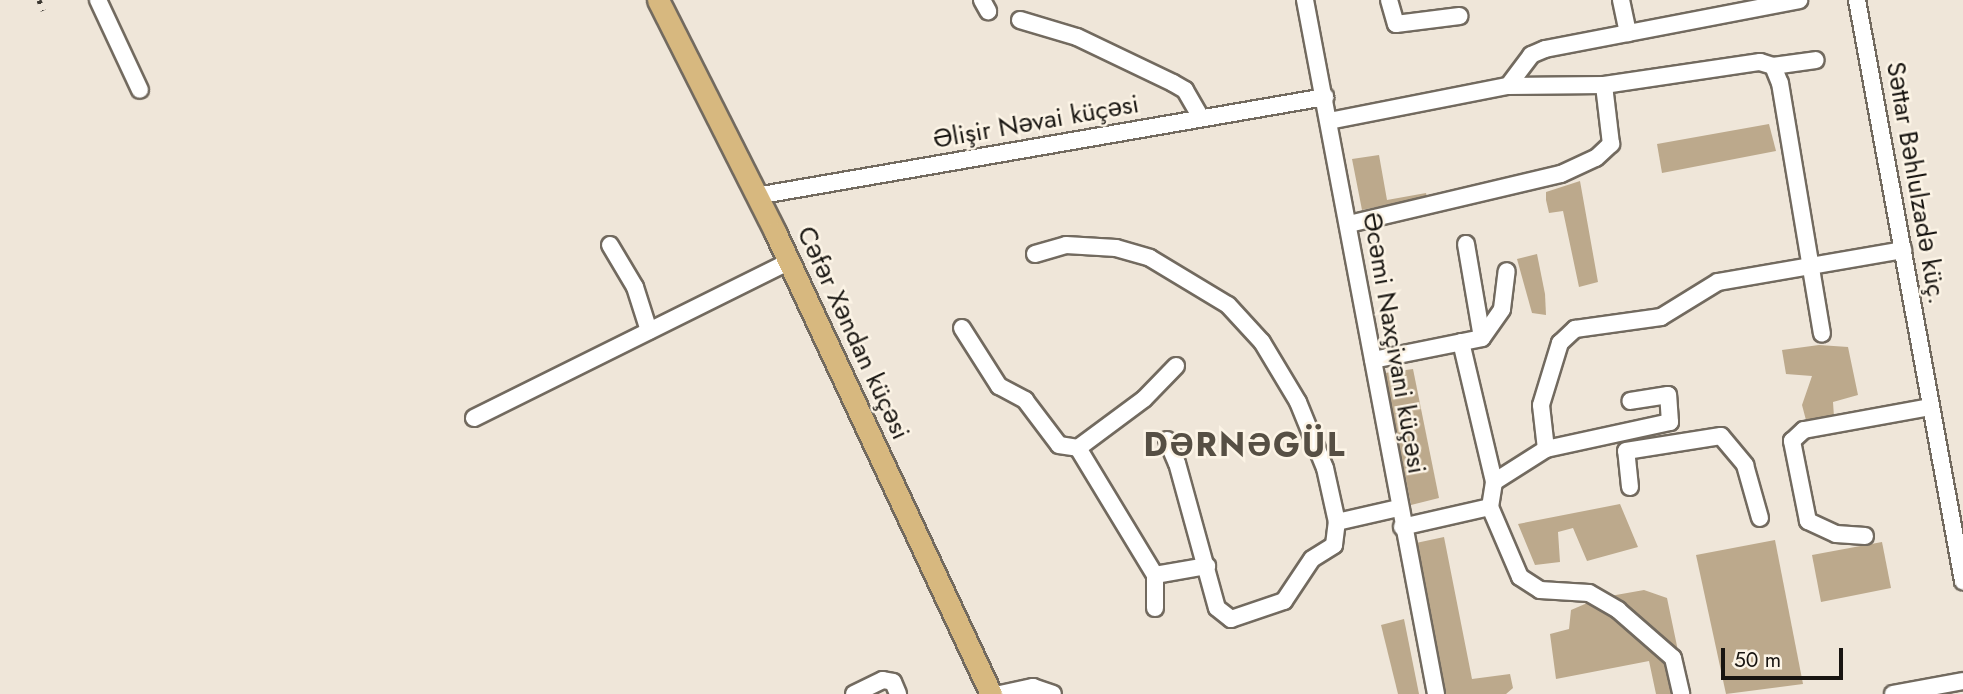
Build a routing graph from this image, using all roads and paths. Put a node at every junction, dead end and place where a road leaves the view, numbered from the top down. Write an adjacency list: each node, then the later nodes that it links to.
1 (98, 0): 16 (street)
2 (658, 0): 20 (main road, Cəfər Xəndan küçəsi)
3 (1305, 0): 17 (street, Əcəmi Naxçivani küçəsi)
4 (1389, 0): 9 (street)
5 (1621, 0): 11 (street)
6 (1799, 0): 8 (street)
7 (1857, 0): 24 (street, Səttar Bəhlulzadə küç.)
8 (1759, 4): 11 (street)
9 (1460, 16)
10 (1020, 20): 18 (street)
11 (1628, 33): 15 (street)
12 (1816, 60): 13 (street)
13 (1773, 66): 14 (street); 27 (street)
14 (1604, 85): 15 (street); 21 (street)
15 (1508, 86): 19 (street)
16 (140, 90)
17 (1325, 97): 18 (street, Əlişir Nəvai küçəsi); 19 (street, Əcəmi Naxçivani küçəsi)
18 (1201, 118): 20 (street, Əlişir Nəvai küçəsi)
19 (1329, 121): 21 (street, Əcəmi Naxçivani küçəsi)
20 (756, 196): 26 (main road, Cəfər Xəndan küçəsi)
21 (1349, 224): 34 (street, Əcəmi Naxçivani küçəsi)
22 (1466, 244): 32 (street)
23 (610, 245): 30 (street)
24 (1903, 250): 27 (street); 37 (street, Səttar Bəhlulzadə küç.)
25 (1035, 254): 47 (street)
26 (788, 261): 30 (street); 57 (main road, Cəfər Xəndan küçəsi)
27 (1810, 266): 31 (street); 41 (street)
28 (1507, 271): 32 (street)
29 (962, 328): 40 (street)
30 (649, 331): 38 (street)
31 (1822, 334)
32 (1482, 338): 33 (street)
33 (1461, 342): 34 (street); 42 (street)
34 (1373, 360): 44 (street, Əcəmi Naxçivani küçəsi)
35 (1175, 366): 40 (street)
36 (1630, 401): 41 (street)
37 (1931, 407): 49 (street); 52 (street, Səttar Bəhlulzadə küç.)
38 (474, 418)
39 (1167, 440): 50 (street)
40 (1077, 448): 51 (street)
41 (1546, 449): 42 (street)
42 (1494, 482): 45 (street)
43 (1630, 487): 46 (street)
44 (1398, 508): 47 (street); 48 (street, Əcəmi Naxçivani küçəsi)
45 (1490, 508): 48 (street); 61 (street)
46 (1760, 518)
47 (1337, 522): 50 (street)
48 (1402, 527): 60 (street, Əcəmi Naxçivani küçəsi)
49 (1865, 536)
50 (1207, 566): 51 (street)
51 (1155, 575): 53 (street)
52 (1963, 581)
53 (1155, 608)
54 (1963, 681): 62 (street)
55 (857, 693): 56 (street)
56 (898, 694)
57 (991, 694)
58 (1000, 694): 59 (street)
59 (1053, 694)
60 (1436, 694)
61 (1681, 694)
62 (1893, 694)

